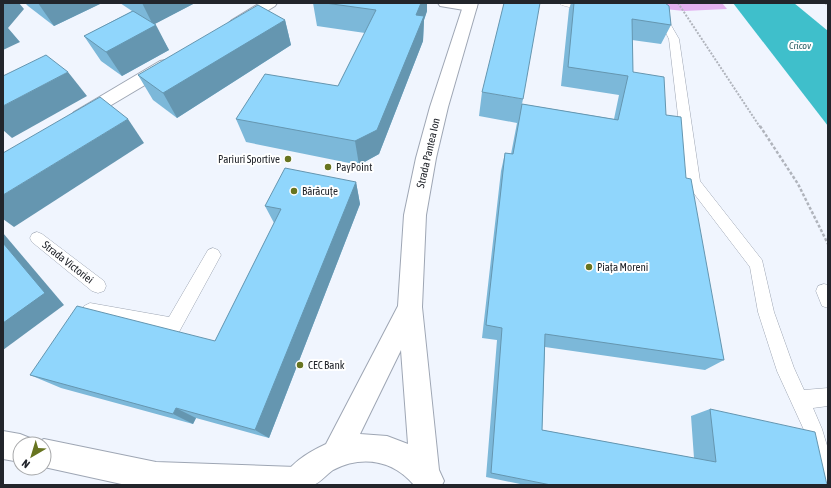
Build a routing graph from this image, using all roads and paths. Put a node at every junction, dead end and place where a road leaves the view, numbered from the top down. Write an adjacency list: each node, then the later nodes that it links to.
1 (270, 3): 10 (main road)
2 (445, 3): 6 (main road)
3 (564, 3): 8 (lane)
4 (678, 3): 14 (path)
5 (825, 3): 7 (path)
6 (470, 5): 17 (main road, Strada Pantea Ion)
7 (828, 5)
8 (605, 8)
9 (640, 12): 20 (lane)
10 (223, 31)
11 (182, 55): 12 (main road)
12 (68, 123)
13 (37, 238): 16 (lane, Strada Victoriei)
14 (828, 244)
15 (213, 255): 18 (lane)
16 (98, 286)
17 (410, 306): 21 (main road, Strada Pantea Ion); 23 (main road, Strada Pantea Ion)
18 (82, 310)
19 (828, 397): 20 (lane)
20 (800, 400): 26 (lane)
21 (338, 452): 23 (main road); 25 (main road)
22 (52, 456): 24 (main road)
23 (429, 480)
24 (161, 481): 25 (main road)
25 (295, 483)
26 (828, 485)

